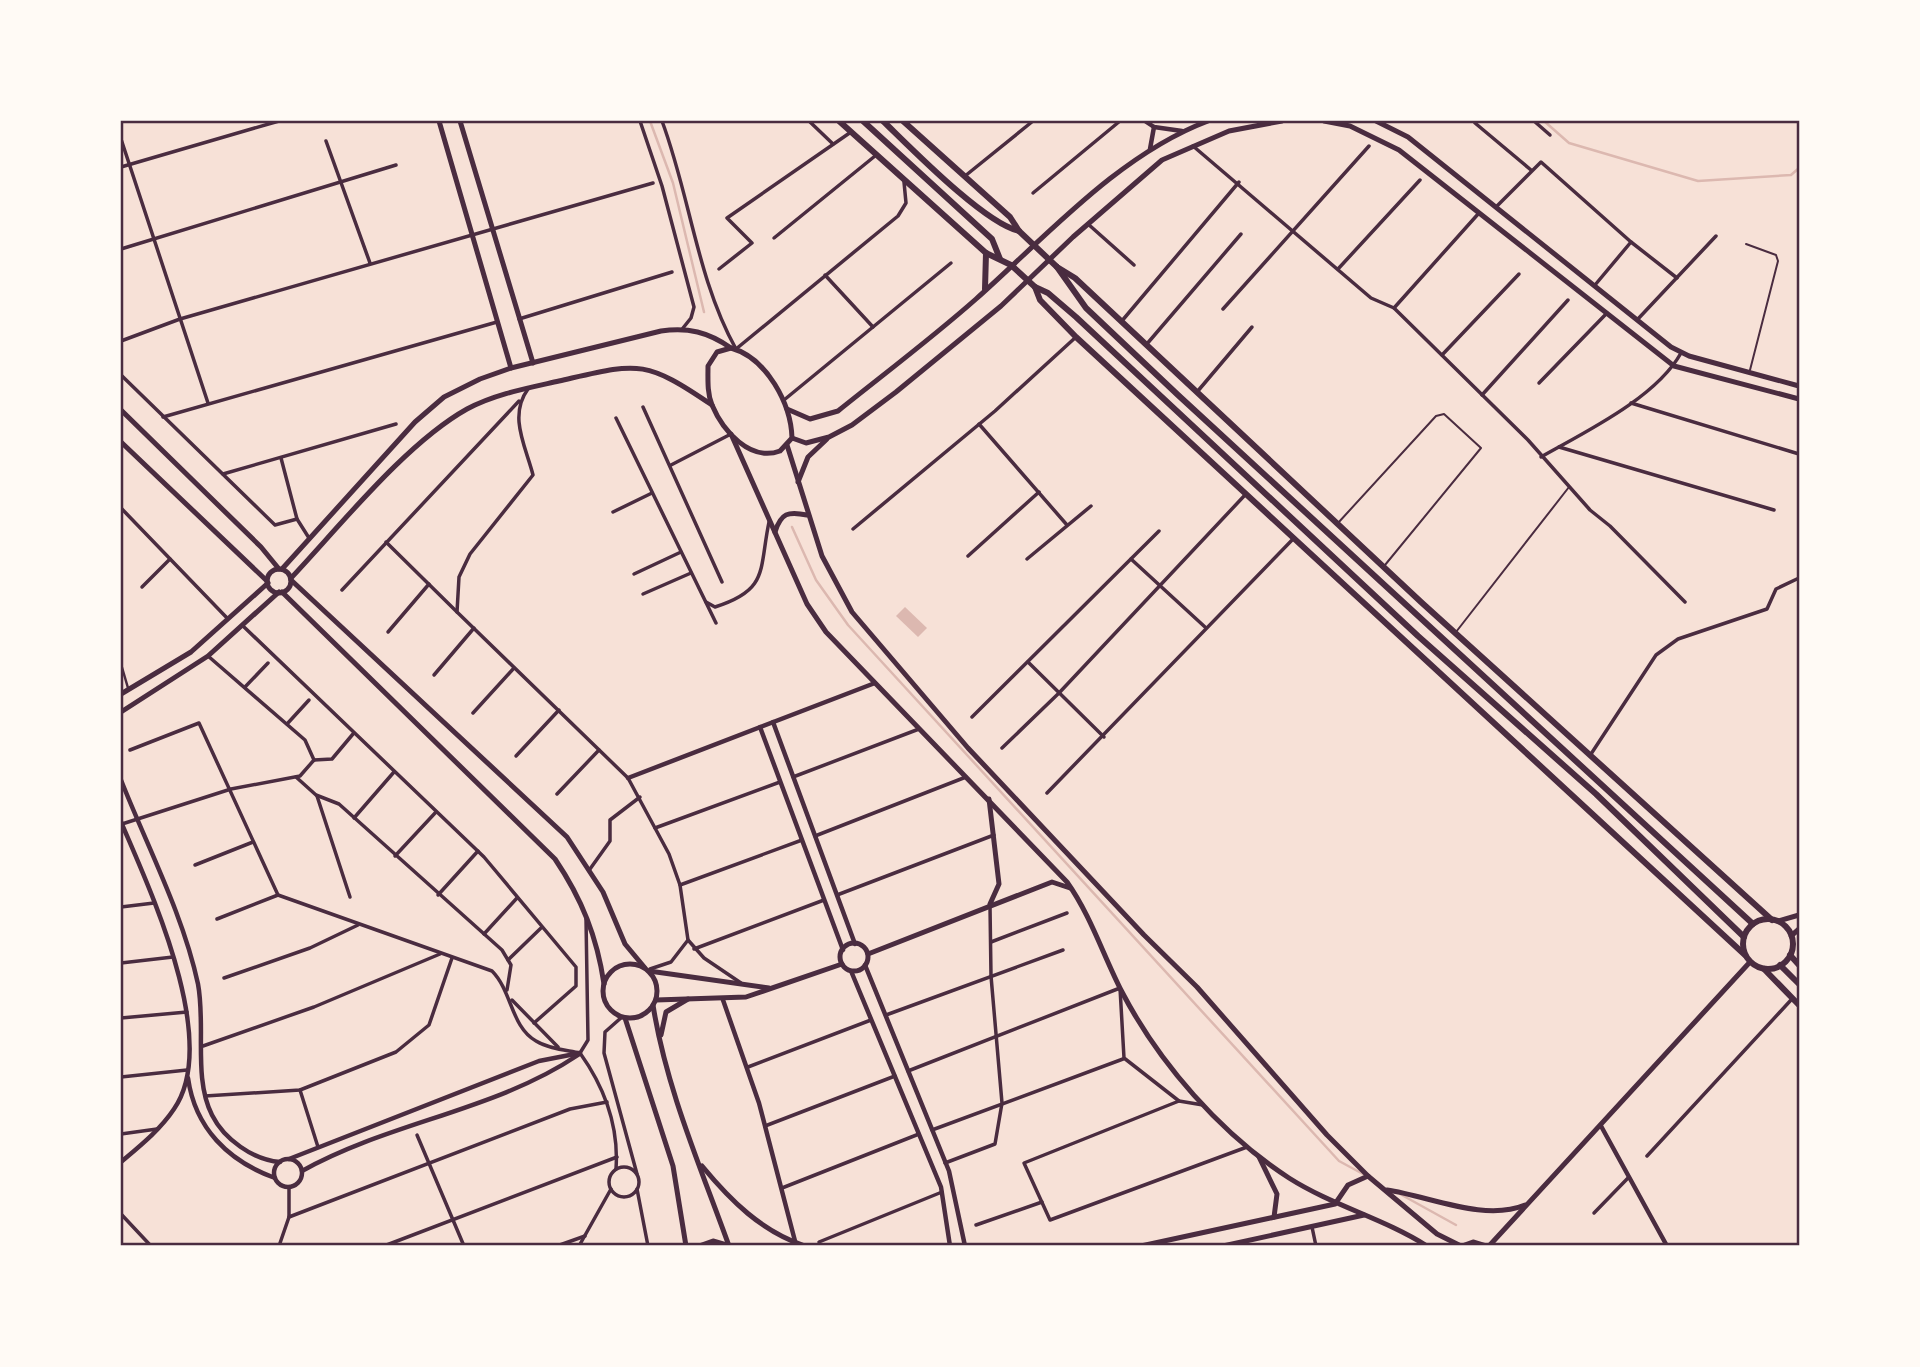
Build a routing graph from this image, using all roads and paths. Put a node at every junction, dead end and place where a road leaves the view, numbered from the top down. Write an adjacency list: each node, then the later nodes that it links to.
1 (279, 121): 33 (street)
2 (439, 121): 50 (main road)
3 (460, 121): 47 (main road)
4 (640, 121): 89 (street)
5 (662, 121): 94 (street)
6 (809, 121): 27 (street)
7 (839, 121): 22 (highway)
8 (863, 121): 60 (highway)
9 (883, 121): 49 (highway)
10 (902, 121): 37 (highway)
11 (1033, 121): 37 (street)
12 (1120, 121): 43 (street)
13 (1145, 121): 20 (street)
14 (1208, 121): 21 (main road)
15 (1282, 121): 28 (main road)
16 (1324, 121): 31 (main road)
17 (1376, 121): 24 (main road)
18 (1534, 121): 23 (street)
19 (1475, 123): 36 (street)
20 (1154, 127): 21 (street); 30 (street)
21 (1182, 131): 30 (main road)
22 (851, 132): 27 (street); 32 (highway)
23 (1550, 135)
24 (1408, 137): 31 (main road); 44 (main road)
25 (121, 139): 33 (street)
26 (326, 141): 40 (street)
27 (833, 144): 67 (street)
28 (1192, 145): 42 (street); 46 (main road)
29 (1369, 146): 48 (street)
30 (1150, 149): 56 (main road)
31 (1399, 150): 45 (main road)
32 (875, 156): 39 (highway); 54 (street)
33 (129, 164): 35 (street); 53 (street)
34 (396, 165): 40 (street)
35 (121, 167)
36 (1531, 170): 44 (street); 55 (street)
37 (965, 176): 49 (highway)
38 (1420, 180): 68 (street)
39 (902, 181): 59 (highway); 71 (street)
40 (341, 182): 53 (street); 62 (street)
41 (653, 183): 47 (street)
42 (1239, 183): 48 (street); 87 (street)
43 (1032, 193)
44 (1497, 206): 74 (main road)
45 (1481, 212): 79 (street); 81 (main road)
46 (1088, 224): 61 (main road); 65 (street)
47 (492, 228): 50 (street); 83 (main road)
48 (1291, 229): 68 (street); 80 (street)
49 (1019, 231): 56 (highway)
50 (472, 233): 62 (street); 86 (main road)
51 (1241, 234): 93 (street)
52 (1716, 236): 72 (street)
53 (153, 237): 58 (street); 84 (street)
54 (774, 238)
55 (1631, 242): 72 (street); 74 (street)
56 (1034, 244): 61 (highway); 64 (main road)
57 (1746, 244): 100 (lane)
58 (121, 249)
59 (986, 253): 60 (highway); 76 (highway)
60 (1000, 259): 64 (highway)
61 (1049, 259): 66 (highway); 73 (main road)
62 (370, 263): 84 (street)
63 (951, 263): 90 (street)
64 (1012, 265): 73 (highway); 76 (main road)
65 (1134, 265)
66 (1057, 267): 78 (highway); 87 (highway)
67 (719, 269)
68 (1338, 269): 79 (street)
69 (673, 272): 83 (street)
70 (1519, 274): 96 (street)
71 (825, 275): 90 (street); 94 (street)
72 (1677, 278): 85 (street)
73 (1028, 281): 75 (highway); 122 (main road)
74 (1595, 285): 85 (main road)
75 (1035, 287): 82 (highway); 91 (highway)
76 (985, 289): 114 (main road)
77 (1568, 300): 106 (street)
78 (1086, 308): 82 (highway); 255 (highway)
79 (1394, 308): 96 (street)
80 (1223, 309)
81 (1607, 313): 98 (main road); 102 (street)
82 (1076, 317): 260 (highway)
83 (519, 318): 97 (main road)
84 (180, 319): 92 (street); 110 (street)
85 (1636, 320): 95 (main road)
86 (498, 322): 99 (main road); 110 (street)
87 (1121, 322): 93 (highway)
88 (1252, 327): 105 (street)
89 (683, 328): 94 (main road); 97 (main road)
90 (873, 328): 109 (street)
91 (1076, 337): 119 (street); 135 (highway)
92 (121, 341)
93 (1146, 345): 105 (highway)
94 (734, 349): 109 (main road); 112 (main road)
95 (1682, 353): 98 (street); 100 (main road)
96 (1442, 355): 106 (street)
97 (533, 363): 99 (main road)
98 (1674, 366): 108 (main road); 111 (street)
99 (511, 368): 148 (main road)
100 (1750, 371): 103 (main road)
101 (121, 375): 116 (street)
102 (1539, 383)
103 (1799, 386)
104 (529, 388): 107 (street); 112 (main road); 161 (main road)
105 (1197, 391): 143 (highway)
106 (1482, 395): 128 (street)
107 (522, 397): 150 (street); 172 (street)
108 (1799, 399)
109 (784, 400): 114 (main road)
110 (208, 403): 116 (street)
111 (1631, 403): 125 (street); 126 (street)
112 (712, 405): 120 (main road)
113 (643, 407): 129 (street)
114 (787, 409): 121 (main road)
115 (121, 410): 157 (main road)
116 (163, 418): 130 (street)
117 (616, 418): 133 (street)
118 (396, 424): 127 (street)
119 (979, 424): 134 (street); 145 (street)
120 (731, 434): 124 (main road); 129 (street); 142 (main road)
121 (792, 438): 122 (main road); 124 (main road)
122 (828, 438): 131 (main road)
123 (121, 442): 162 (main road)
124 (787, 444): 131 (main road)
125 (1559, 447): 128 (street); 138 (street)
126 (1799, 454)
127 (281, 457): 130 (street); 141 (street)
128 (1541, 457): 132 (street)
129 (670, 466): 163 (street)
130 (223, 474): 141 (street)
131 (798, 482): 140 (main road)
132 (1569, 487): 171 (street); 179 (lane)
133 (652, 492): 139 (street); 151 (street)
134 (1039, 492): 144 (street); 152 (street)
135 (1245, 495): 149 (highway); 165 (street)
136 (1091, 506): 144 (street)
137 (121, 508): 153 (street)
138 (1774, 510)
139 (613, 512)
140 (807, 515): 147 (main road); 344 (main road)
141 (298, 519): 148 (street)
142 (769, 520): 147 (main road); 170 (street)
143 (1338, 523): 156 (highway); 156 (lane)
144 (1068, 525): 154 (street)
145 (853, 529)
146 (1159, 531): 155 (street)
147 (775, 532): 190 (main road)
148 (309, 538): 157 (main road)
149 (1294, 538): 176 (street); 274 (highway)
150 (386, 542): 164 (street); 167 (street)
151 (681, 552): 158 (street); 159 (street)
152 (968, 556)
153 (170, 559): 166 (street); 173 (street)
154 (1027, 559)
155 (1131, 559): 165 (street); 183 (street)
156 (1384, 566): 179 (highway)
157 (281, 569): 161 (main road); 162 (main road)
158 (691, 573): 169 (street); 170 (street)
159 (634, 574)
160 (1799, 578): 209 (street)
161 (291, 579): 168 (main road); 238 (main road)
162 (267, 582): 168 (main road); 173 (main road)
163 (722, 582)
164 (429, 584): 172 (street); 178 (street)
165 (1160, 585): 176 (street); 193 (street)
166 (142, 587)
167 (342, 590)
168 (281, 592): 175 (main road); 251 (main road)
169 (643, 594)
170 (705, 601): 174 (street)
171 (1685, 602)
172 (457, 612): 177 (street)
173 (228, 619): 180 (main road)
174 (716, 623)
175 (243, 626): 181 (main road); 204 (street)
176 (1205, 627): 205 (street)
177 (474, 628): 187 (street); 189 (street)
178 (388, 632)
179 (1455, 632): 209 (highway)
180 (191, 652): 182 (main road); 186 (main road)
181 (208, 656): 182 (main road); 191 (street)
182 (200, 662): 188 (main road)
183 (1027, 662): 193 (street); 199 (street)
184 (268, 663): 191 (street)
185 (121, 664): 192 (street)
186 (173, 664): 188 (main road); 192 (main road)
187 (515, 667): 196 (street); 198 (street)
188 (180, 675): 197 (main road)
189 (434, 675)
190 (875, 682): 200 (street); 203 (main road)
191 (245, 688): 201 (street)
192 (128, 690): 194 (main road)
193 (1059, 692): 205 (street); 206 (street)
194 (121, 694)
195 (309, 700): 201 (street)
196 (559, 710): 207 (street); 210 (street)
197 (121, 712)
198 (473, 713)
199 (972, 717)
200 (773, 722): 202 (street); 213 (street)
201 (287, 724): 211 (street)
202 (760, 727): 216 (street); 218 (street)
203 (920, 729): 213 (street); 215 (main road)
204 (353, 734): 211 (street); 212 (street)
205 (1104, 737): 220 (street)
206 (1002, 748)
207 (600, 749): 216 (street); 221 (street)
208 (130, 750): 219 (street)
209 (1591, 754): 254 (highway)
210 (516, 756)
211 (314, 760): 214 (street)
212 (394, 772): 225 (street); 226 (street)
213 (793, 776): 232 (street)
214 (296, 777): 219 (street); 222 (street)
215 (967, 777): 224 (main road); 232 (street)
216 (628, 778): 223 (street)
217 (121, 780): 227 (street)
218 (780, 782): 229 (street); 233 (street)
219 (230, 789): 227 (street); 234 (street)
220 (1047, 793)
221 (557, 794)
222 (316, 795): 226 (street); 244 (street)
223 (640, 797): 229 (street); 238 (street)
224 (989, 799): 231 (main road); 240 (main road)
225 (436, 812): 235 (street); 236 (street)
226 (354, 818): 236 (street)
227 (136, 819): 228 (street); 306 (street)
228 (121, 823): 230 (street)
229 (655, 828): 239 (street)
230 (123, 834): 247 (street)
231 (994, 835): 243 (street); 248 (main road)
232 (815, 836): 243 (street)
233 (802, 841): 239 (street); 246 (street)
234 (253, 842): 237 (street); 242 (street)
235 (478, 851): 241 (street); 245 (street)
236 (395, 856): 241 (street)
237 (195, 865)
238 (590, 869): 281 (main road)
239 (680, 885): 262 (street)
240 (1071, 888): 248 (main road); 290 (main road)
241 (438, 894): 259 (street)
242 (278, 895): 253 (street); 256 (street)
243 (837, 895): 264 (street)
244 (349, 897)
245 (517, 898): 257 (street); 259 (street)
246 (824, 900): 266 (street); 267 (street)
247 (154, 903): 249 (street); 272 (street)
248 (990, 904): 263 (street); 270 (main road)
249 (121, 907)
250 (1067, 913): 263 (street)
251 (586, 914): 286 (main road); 308 (street)
252 (1799, 915): 254 (main road)
253 (216, 919)
254 (1775, 921): 255 (highway); 261 (highway)
255 (1753, 924): 260 (highway)
256 (358, 925): 269 (street); 285 (street)
257 (541, 928): 275 (street); 303 (street)
258 (1799, 929): 261 (main road)
259 (484, 934): 275 (street)
260 (1744, 937): 274 (highway)
261 (1791, 938): 265 (highway); 271 (highway)
262 (688, 940): 266 (street); 281 (street)
263 (991, 942): 284 (street)
264 (855, 944): 267 (main road); 270 (main road)
265 (1799, 946)
266 (694, 949): 287 (street)
267 (843, 950): 277 (main road)
268 (1063, 950): 284 (street)
269 (442, 953): 273 (street); 306 (street)
270 (868, 954): 278 (main road)
271 (1790, 955): 279 (highway); 280 (highway)
272 (173, 957): 276 (street); 298 (street)
273 (452, 957): 291 (street); 315 (street)
274 (1748, 958): 282 (highway); 322 (main road)
275 (508, 960): 291 (street)
276 (121, 963)
277 (842, 964): 283 (main road); 289 (main road)
278 (865, 965): 283 (main road); 299 (street)
279 (1780, 965): 282 (highway); 288 (highway)
280 (1799, 965)
281 (647, 969): 286 (main road); 287 (main road); 296 (main road)
282 (1764, 969): 293 (highway)
283 (850, 971): 302 (street)
284 (991, 976): 299 (street); 304 (street)
285 (224, 978)
286 (604, 984): 300 (main road)
287 (744, 985): 289 (main road)
288 (1799, 985)
289 (769, 988): 295 (main road)
290 (1120, 988): 304 (street); 309 (street); 320 (main road)
291 (507, 992): 292 (street)
292 (510, 998): 303 (street); 307 (street)
293 (1793, 998): 297 (highway); 331 (street)
294 (688, 999): 295 (main road); 296 (main road); 305 (main road)
295 (723, 1000): 310 (street)
296 (655, 1003): 300 (main road); 305 (main road)
297 (1799, 1004)
298 (187, 1012): 301 (street); 311 (street)
299 (886, 1016): 312 (street)
300 (624, 1017): 342 (street); 375 (main road)
301 (121, 1018)
302 (871, 1020): 310 (street); 313 (street)
303 (534, 1023): 307 (street)
304 (997, 1036): 312 (street); 319 (street)
305 (661, 1042): 336 (main road)
306 (203, 1046): 316 (street)
307 (559, 1049): 308 (street)
308 (580, 1053): 318 (street); 328 (street); 340 (street)
309 (1124, 1058): 317 (street); 319 (street)
310 (748, 1067): 321 (street)
311 (187, 1070): 314 (street); 323 (street); 345 (street)
312 (908, 1071): 324 (street)
313 (895, 1076): 321 (street); 326 (street)
314 (121, 1077)
315 (300, 1090): 316 (street); 328 (street)
316 (205, 1096): 335 (street)
317 (1179, 1101): 320 (street); 353 (street)
318 (607, 1102): 332 (street); 337 (street)
319 (1002, 1103): 324 (street); 338 (street)
320 (1205, 1105): 329 (main road)
321 (765, 1126): 348 (street)
322 (1601, 1126): 346 (street); 355 (main road)
323 (158, 1129): 325 (street); 334 (street)
324 (932, 1130): 338 (street)
325 (121, 1134)
326 (919, 1134): 343 (street); 348 (street)
327 (417, 1135): 337 (street)
328 (318, 1147): 333 (street)
329 (1247, 1147): 330 (main road); 353 (street)
330 (1257, 1154): 354 (main road); 360 (main road)
331 (1647, 1156)
332 (617, 1157): 339 (street); 361 (street)
333 (289, 1160): 335 (street); 340 (street)
334 (121, 1162)
335 (280, 1162): 345 (street)
336 (699, 1162): 365 (main road); 377 (main road)
337 (429, 1163): 359 (street); 361 (street)
338 (945, 1163): 341 (street)
339 (616, 1169): 342 (street); 349 (street)
340 (302, 1171): 347 (street)
341 (948, 1171): 343 (street); 380 (street)
342 (637, 1174): 350 (street)
343 (936, 1175): 352 (street)
344 (1368, 1176): 351 (main road); 354 (main road)
345 (275, 1178): 347 (street)
346 (1628, 1178): 356 (street); 387 (street)
347 (289, 1188): 359 (street)
348 (782, 1188): 365 (street)
349 (611, 1189): 350 (street); 364 (street)
350 (637, 1189): 374 (street)
351 (1384, 1190): 355 (main road); 385 (main road)
352 (942, 1192): 366 (street); 379 (street)
353 (1042, 1202): 362 (street)
354 (1335, 1203): 358 (main road); 360 (main road)
355 (1528, 1204): 386 (main road)
356 (1594, 1213)
357 (121, 1214): 367 (street)
358 (1366, 1214): 363 (main road); 384 (main road)
359 (289, 1217): 369 (street)
360 (1274, 1217): 381 (main road)
361 (453, 1219): 370 (street); 371 (street)
362 (976, 1225)
363 (1312, 1227): 382 (main road); 383 (street)
364 (585, 1236): 372 (street); 373 (street)
365 (795, 1242): 378 (main road)
366 (819, 1242)
367 (150, 1245): 368 (street)
368 (144, 1246)
369 (279, 1246)
370 (384, 1246)
371 (464, 1246)
372 (557, 1246)
373 (579, 1246)
374 (648, 1246)
375 (686, 1246)
376 (699, 1246): 377 (main road)
377 (730, 1246)
378 (805, 1246)
379 (950, 1246)
380 (965, 1246)
381 (1141, 1246)
382 (1223, 1246)
383 (1315, 1246)
384 (1427, 1246)
385 (1462, 1246): 386 (main road)
386 (1487, 1246)
387 (1667, 1246)

